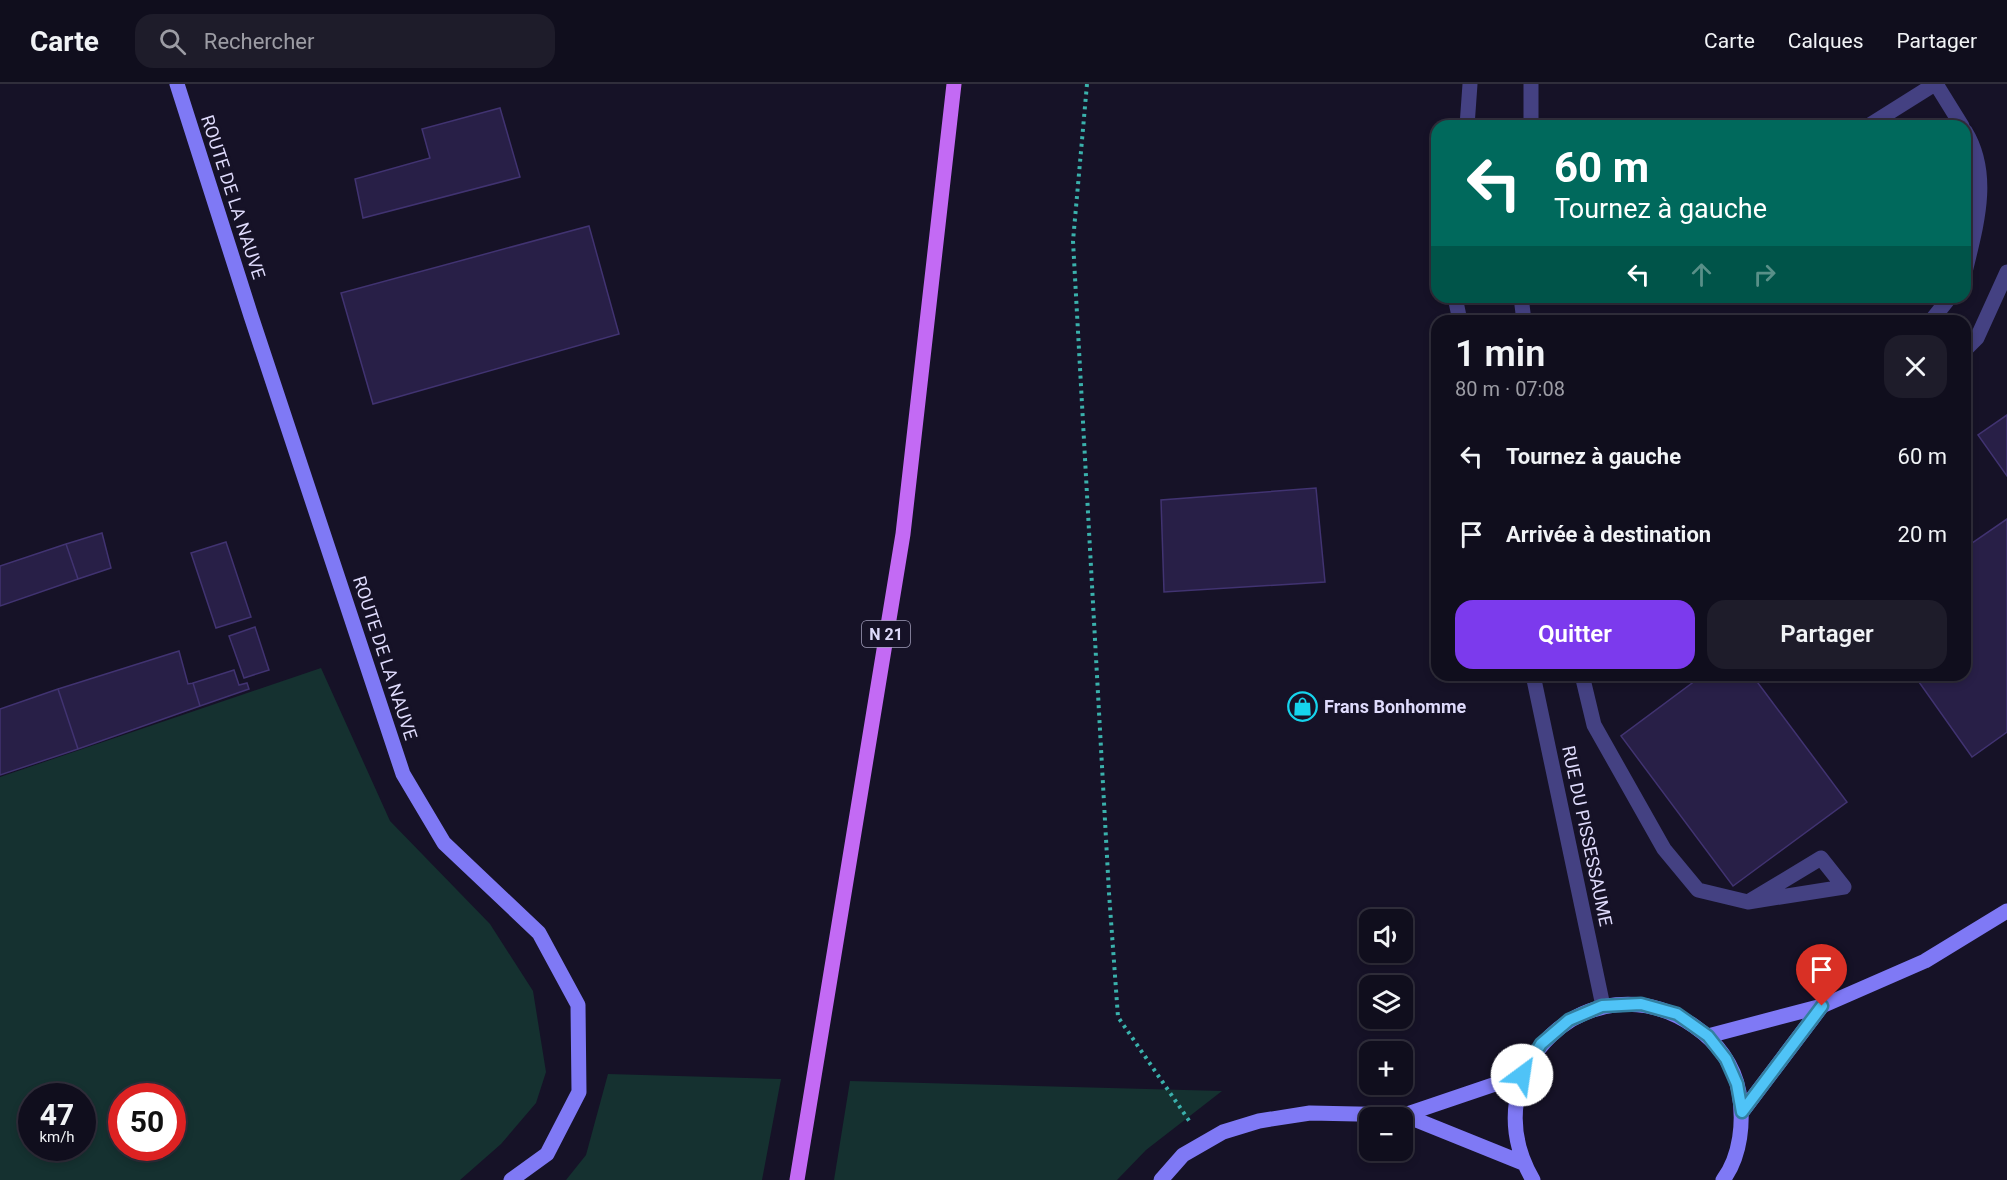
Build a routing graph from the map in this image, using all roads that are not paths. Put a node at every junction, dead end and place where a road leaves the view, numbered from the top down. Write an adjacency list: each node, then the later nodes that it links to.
1 (177, 84): 29 (main road, ROUTE DE LA NAUVE)
2 (954, 84): 30 (main road, N 21)
3 (1470, 84): 6 (street)
4 (1531, 84): 7 (street)
5 (1936, 84): 8 (street); 9 (street)
6 (1467, 120)
7 (1531, 120)
8 (1878, 120)
9 (1958, 120)
10 (1971, 148): 11 (street)
11 (1971, 247)
12 (2007, 272): 15 (street)
13 (1945, 303): 14 (street)
14 (1936, 315)
15 (1971, 344)
16 (1534, 681): 20 (street, RUE DU PISSESSAUME)
17 (1583, 681): 18 (street)
18 (1748, 902): 18 (street)
19 (2007, 911): 21 (main road)
20 (1602, 1006): 22 (main road); 23 (main road)
21 (1822, 1006): 22 (main road); 25 (main road)
22 (1708, 1036): 25 (main road)
23 (1522, 1075): 24 (main road); 28 (main road)
24 (1413, 1112)
25 (1742, 1112): 33 (main road)
26 (1359, 1114): 31 (main road)
27 (1413, 1119): 28 (main road)
28 (1523, 1163): 32 (main road)
29 (510, 1180)
30 (797, 1180)
31 (1161, 1180)
32 (1533, 1180)
33 (1723, 1180)

